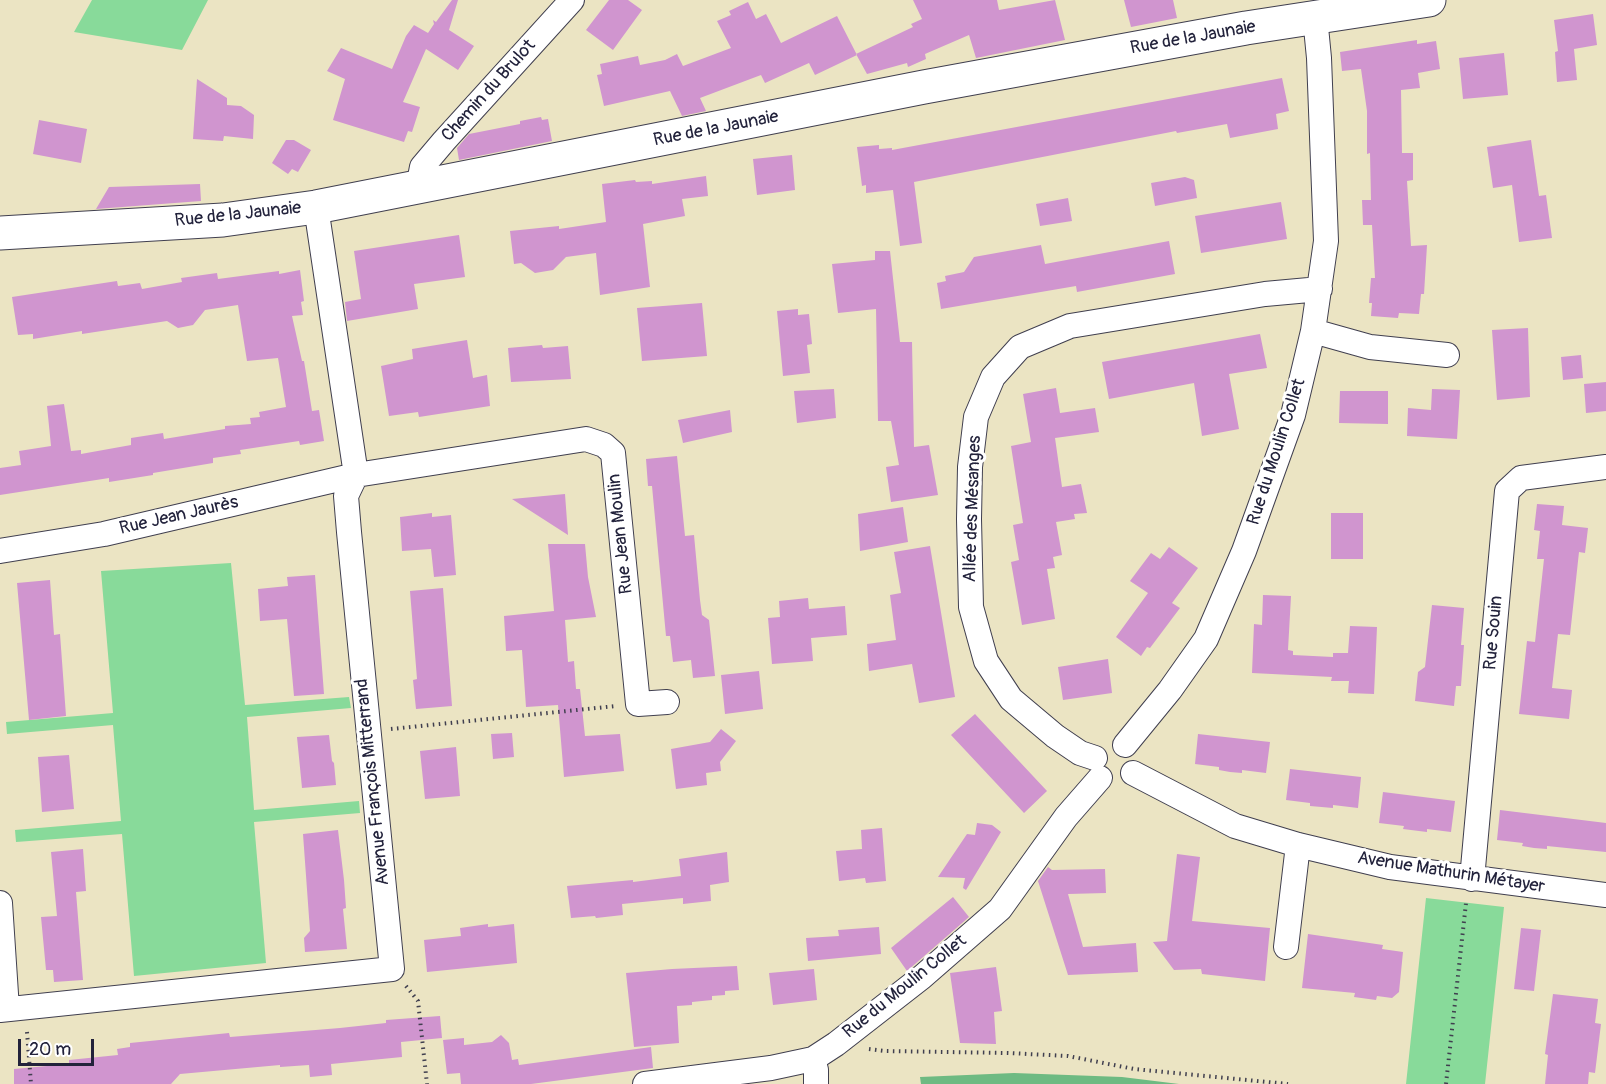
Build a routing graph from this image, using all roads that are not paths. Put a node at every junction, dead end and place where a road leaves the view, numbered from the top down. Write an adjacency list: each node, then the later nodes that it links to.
1 (572, 0): 4 (street, Chemin du Brulot)
2 (1429, 0): 3 (main road, Rue de la Jaunaie)
3 (1315, 17): 4 (main road, Rue de la Jaunaie); 7 (street, Rue du Moulin Collet)
4 (418, 188): 5 (main road, Rue de la Jaunaie)
5 (316, 207): 6 (main road, Rue de la Jaunaie); 11 (street, Avenue François Mitterrand)
6 (0, 233)
7 (1320, 289): 8 (street, Rue du Moulin Collet); 15 (street, Allée des Mésanges)
8 (1313, 331): 9 (street); 14 (street, Rue du Moulin Collet)
9 (1447, 355)
10 (1606, 467): 18 (street, Rue Souin)
11 (356, 475): 12 (street, Rue Jean Jaurès); 13 (street, Rue Jean Moulin); 22 (street, Avenue François Mitterrand)
12 (0, 551)
13 (667, 702)
14 (1125, 745): 15 (street); 16 (street)
15 (1097, 768): 16 (street); 23 (street, Rue du Moulin Collet)
16 (1133, 773): 17 (street, Avenue Mathurin Métayer)
17 (1298, 845): 18 (street, Avenue Mathurin Métayer); 21 (street)
18 (1472, 879): 19 (street, Avenue Mathurin Métayer)
19 (1606, 895)
20 (0, 903): 22 (street)
21 (1286, 946)
22 (11, 1009)
23 (813, 1059): 24 (street, Rue du Moulin Collet); 26 (street)
24 (676, 1082): 25 (street, Rue du Moulin Collet)
25 (645, 1084)
26 (816, 1084)

